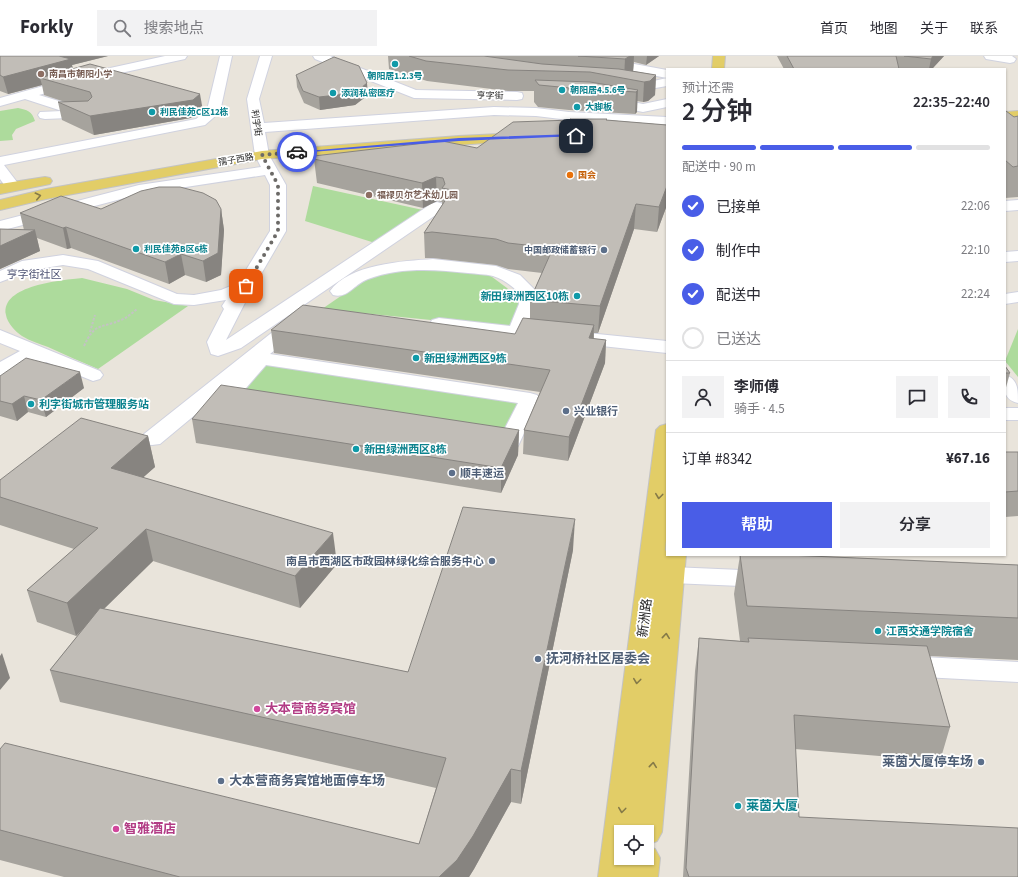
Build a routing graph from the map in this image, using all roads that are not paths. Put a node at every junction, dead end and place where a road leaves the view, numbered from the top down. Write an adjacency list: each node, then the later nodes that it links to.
1 (181, 56): 15 (street)
2 (226, 56): 31 (street)
3 (266, 56): 27 (street, 利字街)
4 (319, 56): 14 (street, 亨字街)
5 (572, 56): 10 (street)
6 (719, 56): 9 (main road)
7 (990, 56): 8 (street)
8 (1012, 60)
9 (718, 68)
10 (666, 74)
11 (666, 82): 13 (street)
12 (433, 84): 14 (street)
13 (612, 84)
14 (414, 94): 16 (street, 亨字街)
15 (24, 95): 17 (street); 20 (street)
16 (532, 97)
17 (0, 102)
18 (612, 102): 19 (street)
19 (666, 103)
20 (45, 115)
21 (1018, 115): 22 (main road)
22 (1006, 116)
23 (666, 121): 27 (street)
24 (1018, 126): 26 (main road)
25 (548, 127): 28 (main road)
26 (1006, 127)
27 (257, 128): 30 (street, 利字街)
28 (666, 131)
29 (535, 132): 30 (main road, 孺子西路)
30 (261, 151): 33 (street, 利字街); 34 (main road, 孺子西路); 35 (main road, 孺子西路, one-way to 30)
31 (0, 161)
32 (0, 168): 34 (street)
33 (270, 170): 39 (street); 43 (street, 利字街)
34 (6, 188)
35 (0, 205)
36 (1018, 205): 37 (street)
37 (1006, 206)
38 (437, 207): 43 (street)
39 (0, 226)
40 (1006, 256): 41 (street)
41 (1018, 256)
42 (0, 277): 43 (street)
43 (243, 291): 47 (street, 利字街)
44 (1018, 297): 45 (street)
45 (1006, 299)
46 (422, 323): 48 (street)
47 (207, 332)
48 (517, 332): 50 (street); 52 (street)
49 (0, 336): 51 (street)
50 (666, 347)
51 (37, 355): 53 (street); 54 (street); 55 (street)
52 (260, 356): 58 (street); 62 (street); 63 (street)
53 (0, 370)
54 (93, 375)
55 (0, 381)
56 (1006, 382): 57 (street)
57 (1018, 397)
58 (258, 403)
59 (1006, 414): 60 (street)
60 (1018, 414)
61 (666, 438): 70 (main road, 新洲路, one-way to 70)
62 (152, 439)
63 (477, 439)
64 (673, 565): 65 (street); 68 (main road, 新洲路, one-way to 64)
65 (790, 580)
66 (876, 665): 67 (street)
67 (1018, 672)
68 (647, 825)
69 (643, 865): 71 (main road)
70 (614, 877)
71 (642, 877)

